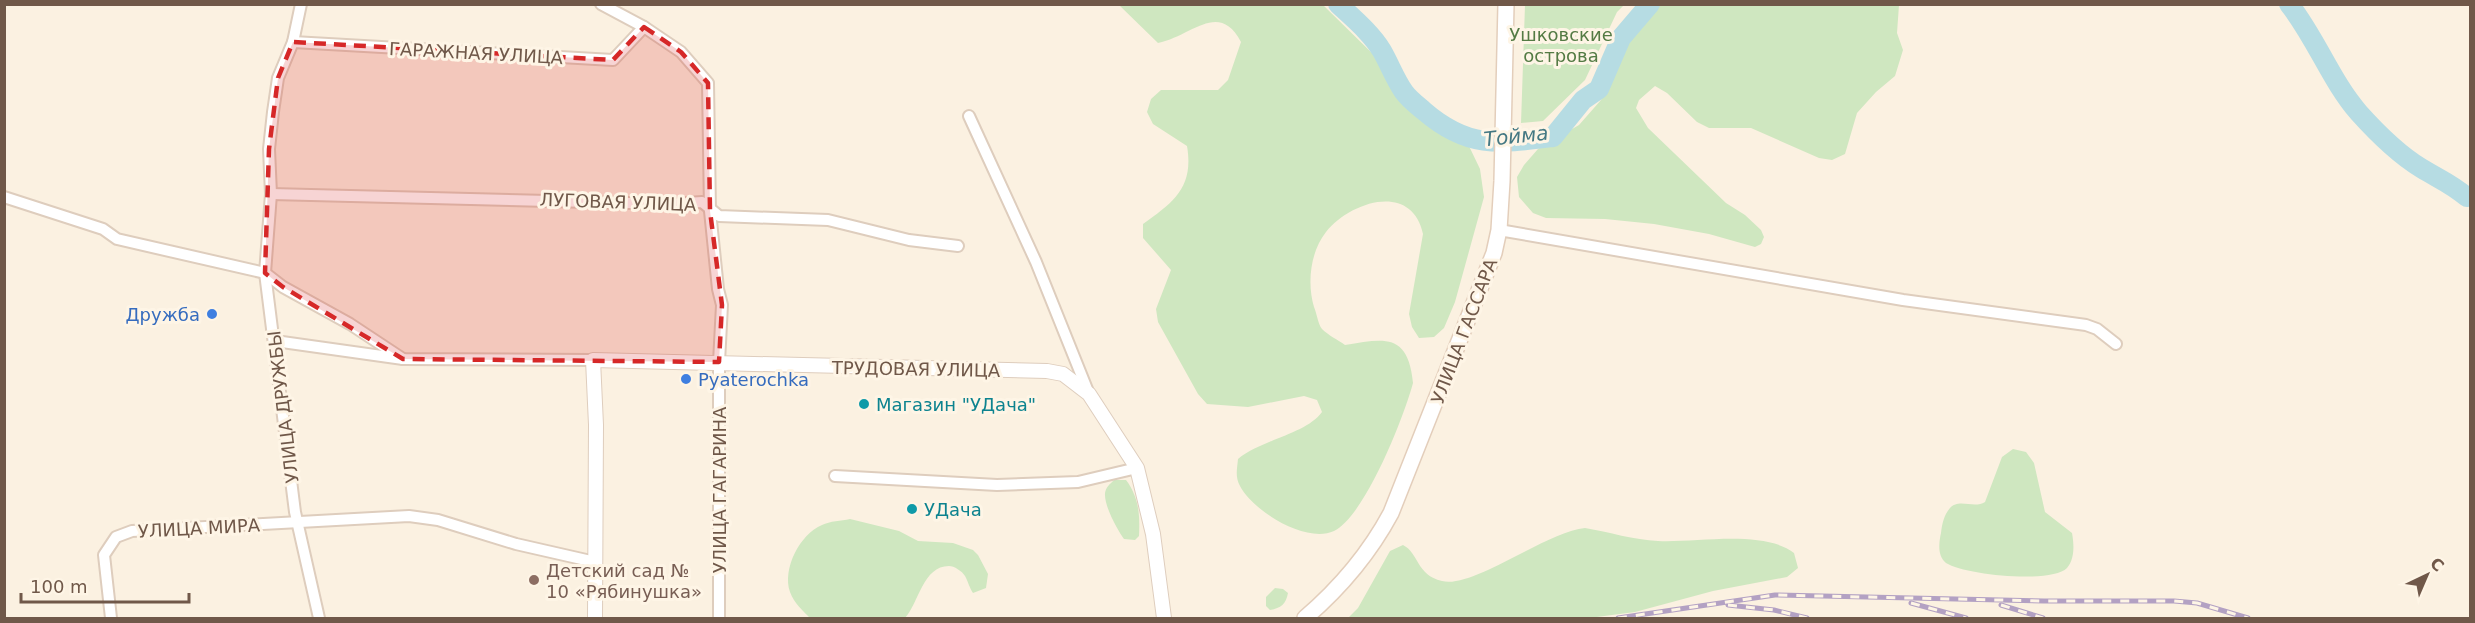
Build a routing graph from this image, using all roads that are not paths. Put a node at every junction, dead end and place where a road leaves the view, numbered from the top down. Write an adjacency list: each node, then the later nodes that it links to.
1 (301, 4): 5 (street, УЛИЦА ДРУЖБЫ)
2 (601, 4): 4 (street, УЛИЦА ГАГАРИНА)
3 (1506, 4): 10 (main road, УЛИЦА ГАССАРА)
4 (644, 27): 5 (street, ГАРАЖНАЯ УЛИЦА); 9 (street, УЛИЦА ГАГАРИНА)
5 (293, 42): 7 (street, УЛИЦА ДРУЖБЫ)
6 (969, 116): 18 (street)
7 (271, 194): 9 (street, ЛУГОВАЯ УЛИЦА); 12 (street, УЛИЦА ДРУЖБЫ)
8 (4, 197): 12 (street)
9 (710, 211): 11 (street, ЛУГОВАЯ УЛИЦА); 17 (street, УЛИЦА ГАГАРИНА)
10 (1500, 230): 14 (street); 28 (main road, УЛИЦА ГАССАРА)
11 (958, 246)
12 (265, 273): 13 (street, УЛИЦА ДРУЖБЫ); 15 (street)
13 (275, 341): 15 (street); 21 (street, УЛИЦА ДРУЖБЫ)
14 (2116, 344)
15 (403, 359): 16 (street)
16 (593, 360): 17 (street, ТРУДОВАЯ УЛИЦА); 22 (street)
17 (719, 363): 18 (street, ТРУДОВАЯ УЛИЦА); 26 (street, УЛИЦА ГАГАРИНА)
18 (1089, 394): 19 (street)
19 (1137, 468): 20 (street); 27 (street)
20 (835, 476)
21 (298, 522): 22 (street, УЛИЦА МИРА); 23 (street, УЛИЦА МИРА); 24 (street, УЛИЦА ДРУЖБЫ)
22 (595, 562): 25 (street)
23 (111, 618)
24 (319, 618)
25 (595, 618)
26 (719, 618)
27 (1164, 618)
28 (1305, 618)

